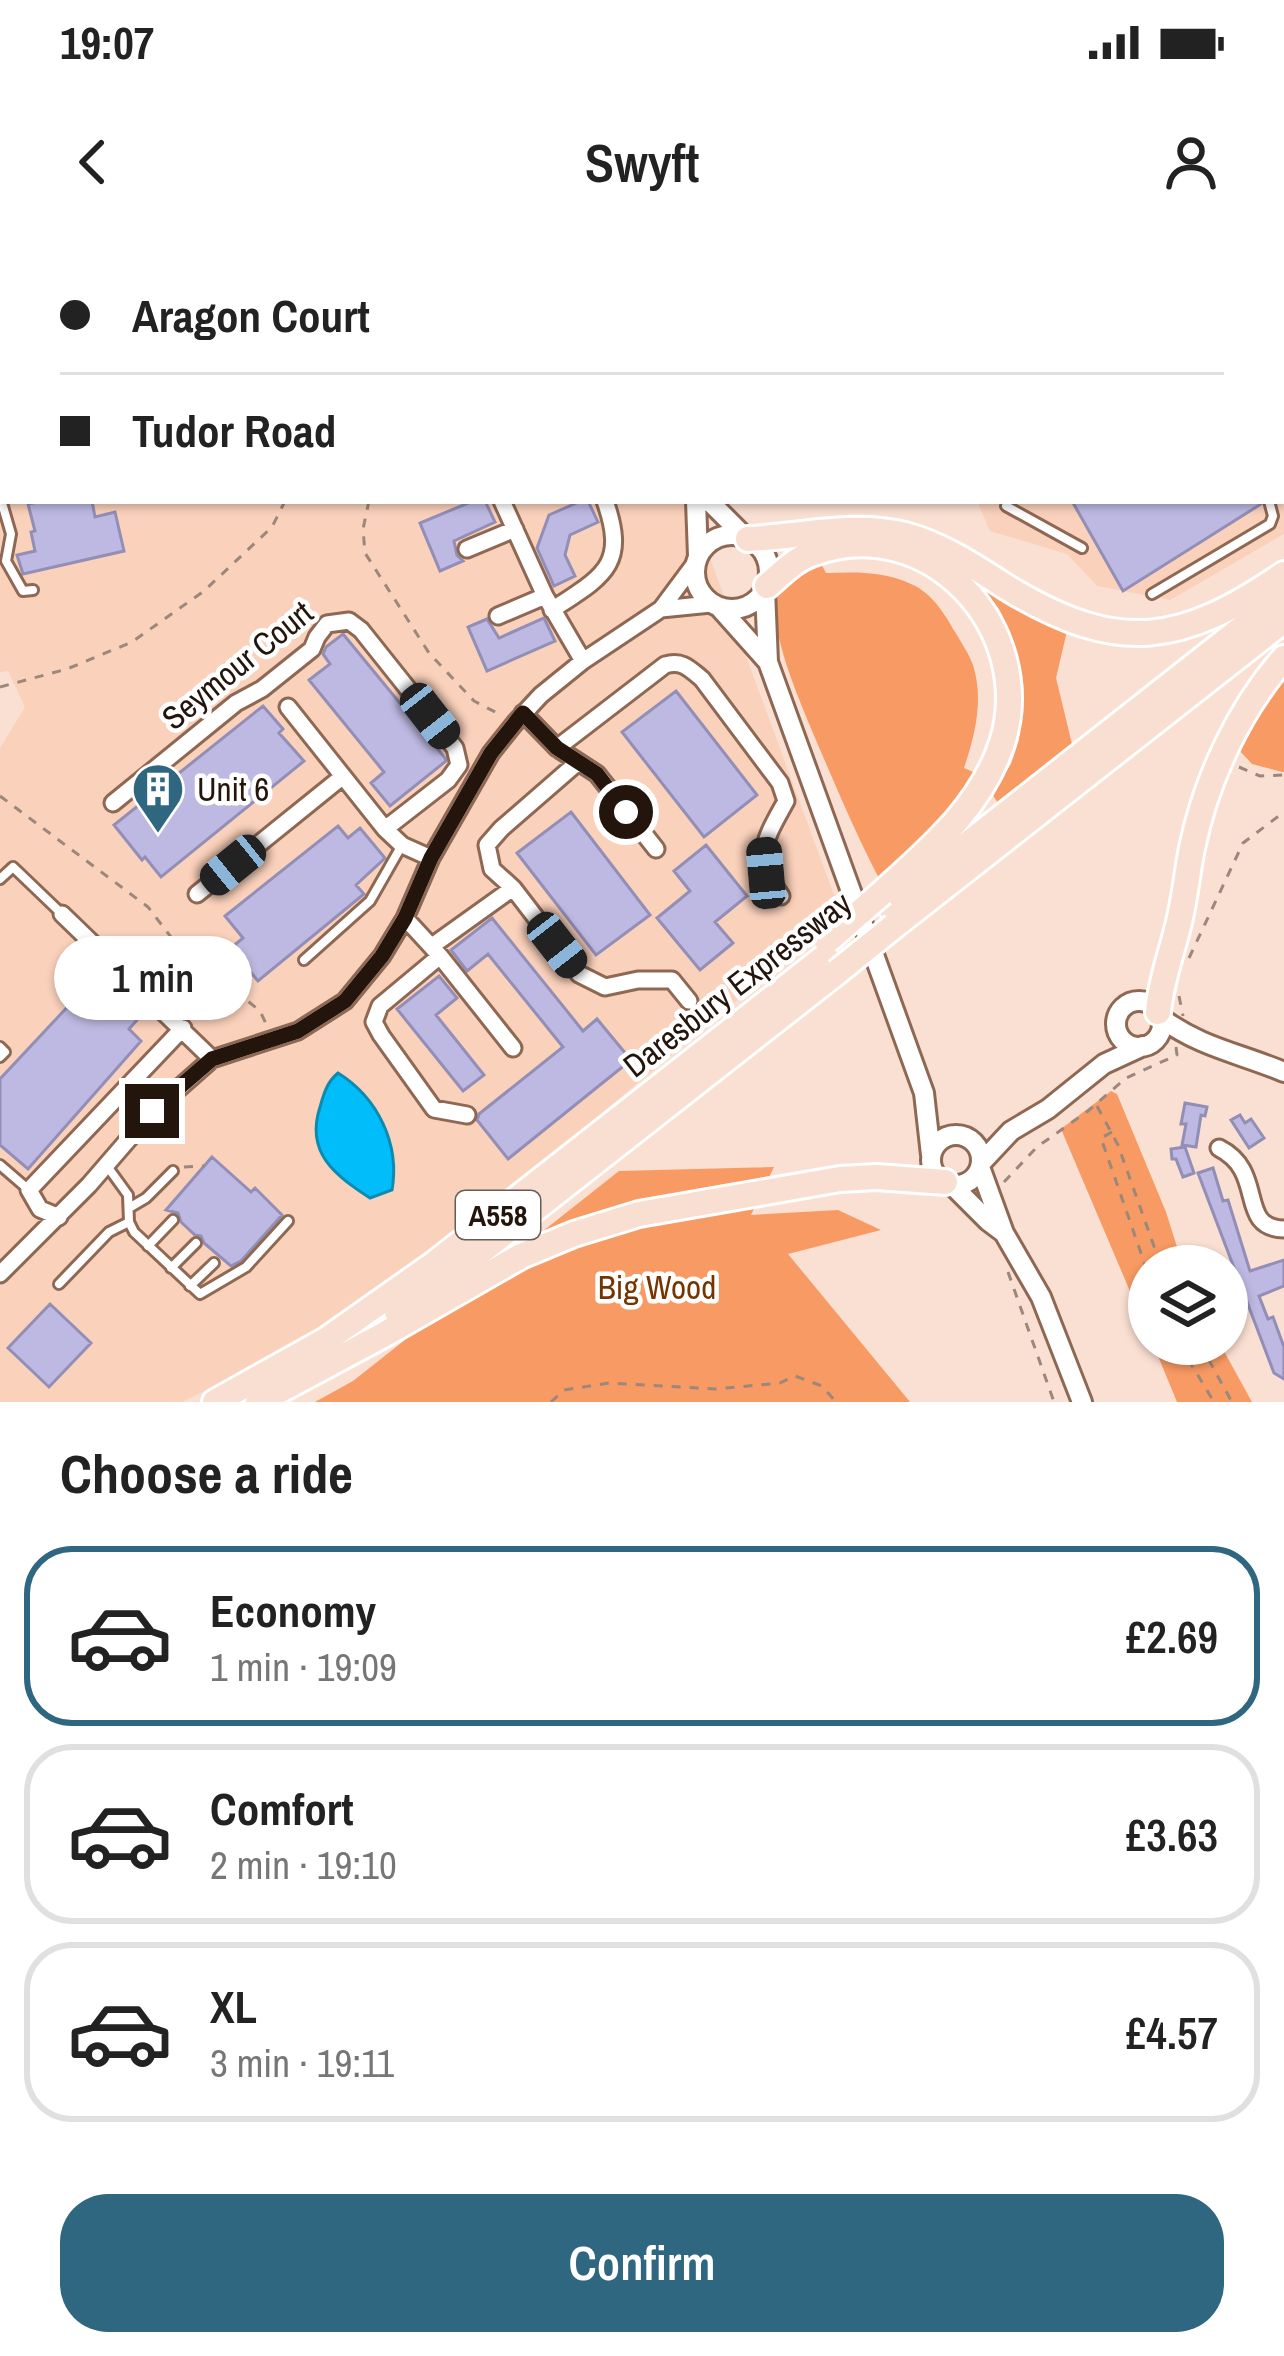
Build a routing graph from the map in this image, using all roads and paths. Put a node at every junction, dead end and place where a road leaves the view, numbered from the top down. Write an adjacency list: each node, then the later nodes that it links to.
1 (2, 504): 17 (lane)
2 (284, 504): 28 (path)
3 (368, 504): 30 (path)
4 (503, 504): 10 (street)
5 (606, 504): 20 (street)
6 (696, 504): 14 (street)
7 (713, 504): 11 (street)
8 (1007, 504): 12 (lane)
9 (1270, 504): 18 (lane)
10 (515, 529): 13 (street); 20 (street)
11 (747, 538): 14 (street); 15 (main road); 16 (street)
12 (1082, 548)
13 (467, 549)
14 (697, 559): 21 (street); 22 (street)
15 (1284, 574)
16 (766, 588): 21 (street); 27 (street); 47 (main road)
17 (33, 590)
18 (1153, 594)
19 (1284, 595): 47 (main road, Daresbury Expressway / A558)
20 (549, 603): 23 (street); 26 (street)
21 (715, 605): 22 (street); 27 (street)
22 (661, 609): 26 (street)
23 (498, 616)
24 (1284, 620): 47 (main road, Daresbury Expressway / A558)
25 (1284, 658): 56 (main road)
26 (583, 661): 30 (street)
27 (768, 662): 70 (street)
28 (0, 687)
29 (288, 707): 35 (street, Seymour Court)
30 (519, 718): 31 (street); 42 (street)
31 (557, 748): 32 (street); 46 (street)
32 (578, 762): 41 (street); 44 (street)
33 (1239, 767): 34 (path)
34 (1284, 775)
35 (342, 777): 39 (street, Seymour Court); 45 (street)
36 (1, 798): 60 (path)
37 (112, 803): 39 (street, Seymour Court)
38 (1284, 812): 53 (path)
39 (385, 829): 40 (street, Seymour Court)
40 (402, 845): 42 (street, Seymour Court); 52 (lane)
41 (656, 849)
42 (431, 858): 49 (street)
43 (0, 879): 48 (lane)
44 (513, 888): 50 (street); 55 (street)
45 (196, 894)
46 (781, 896)
47 (888, 909): 51 (main road, bridge); 51 (main road, Daresbury Expressway / A558, bridge)
48 (62, 914): 59 (street)
49 (405, 918): 50 (street); 60 (street)
50 (436, 951): 63 (street); 72 (street)
51 (831, 955): 106 (main road, Daresbury Expressway / A558); 107 (main road, Daresbury Expressway / A558)
52 (304, 960)
53 (1186, 966)
54 (1179, 992): 58 (path)
55 (689, 1000)
56 (1160, 1015): 57 (street); 61 (street); 64 (street)
57 (1116, 1023): 61 (street); 68 (street)
58 (1182, 1027)
59 (183, 1028): 67 (street); 84 (street)
60 (273, 1041): 67 (street)
61 (1146, 1045): 64 (street); 68 (street)
62 (0, 1047): 66 (lane)
63 (513, 1048)
64 (1211, 1048): 69 (street)
65 (1177, 1055): 71 (path)
66 (0, 1058)
67 (212, 1059): 79 (street)
68 (1104, 1064): 73 (street)
69 (1284, 1072)
70 (924, 1093): 75 (street); 77 (street)
71 (1096, 1105): 74 (path); 85 (path)
72 (467, 1115)
73 (1011, 1131): 75 (street); 80 (street)
74 (1112, 1132): 94 (path); 95 (path)
75 (963, 1136): 77 (street); 80 (street)
76 (1215, 1147): 91 (street)
77 (931, 1155): 83 (street)
78 (0, 1165): 84 (lane)
79 (106, 1165): 86 (lane); 87 (street)
80 (981, 1165): 83 (street); 92 (street)
81 (204, 1166): 82 (path)
82 (177, 1169): 86 (lane)
83 (948, 1184): 92 (street); 107 (main road)
84 (28, 1190): 87 (street)
85 (995, 1191)
86 (129, 1208): 90 (lane)
87 (59, 1217): 101 (street)
88 (172, 1220): 96 (lane)
89 (288, 1221): 103 (lane)
90 (129, 1222): 96 (lane); 102 (lane)
91 (1277, 1228): 97 (street)
92 (1004, 1233): 111 (street)
93 (196, 1244): 100 (lane)
94 (1138, 1245)
95 (1153, 1245)
96 (148, 1246): 100 (lane)
97 (1263, 1246)
98 (1002, 1262): 110 (path)
99 (214, 1263): 103 (lane)
100 (172, 1268): 103 (lane)
101 (0, 1274)
102 (59, 1284)
103 (190, 1286)
104 (1192, 1365): 112 (path)
105 (1212, 1365): 113 (path)
106 (215, 1402)
107 (255, 1402)
108 (551, 1402): 109 (path)
109 (836, 1402)
110 (1054, 1402)
111 (1082, 1402)
112 (1214, 1402)
113 (1232, 1402)

